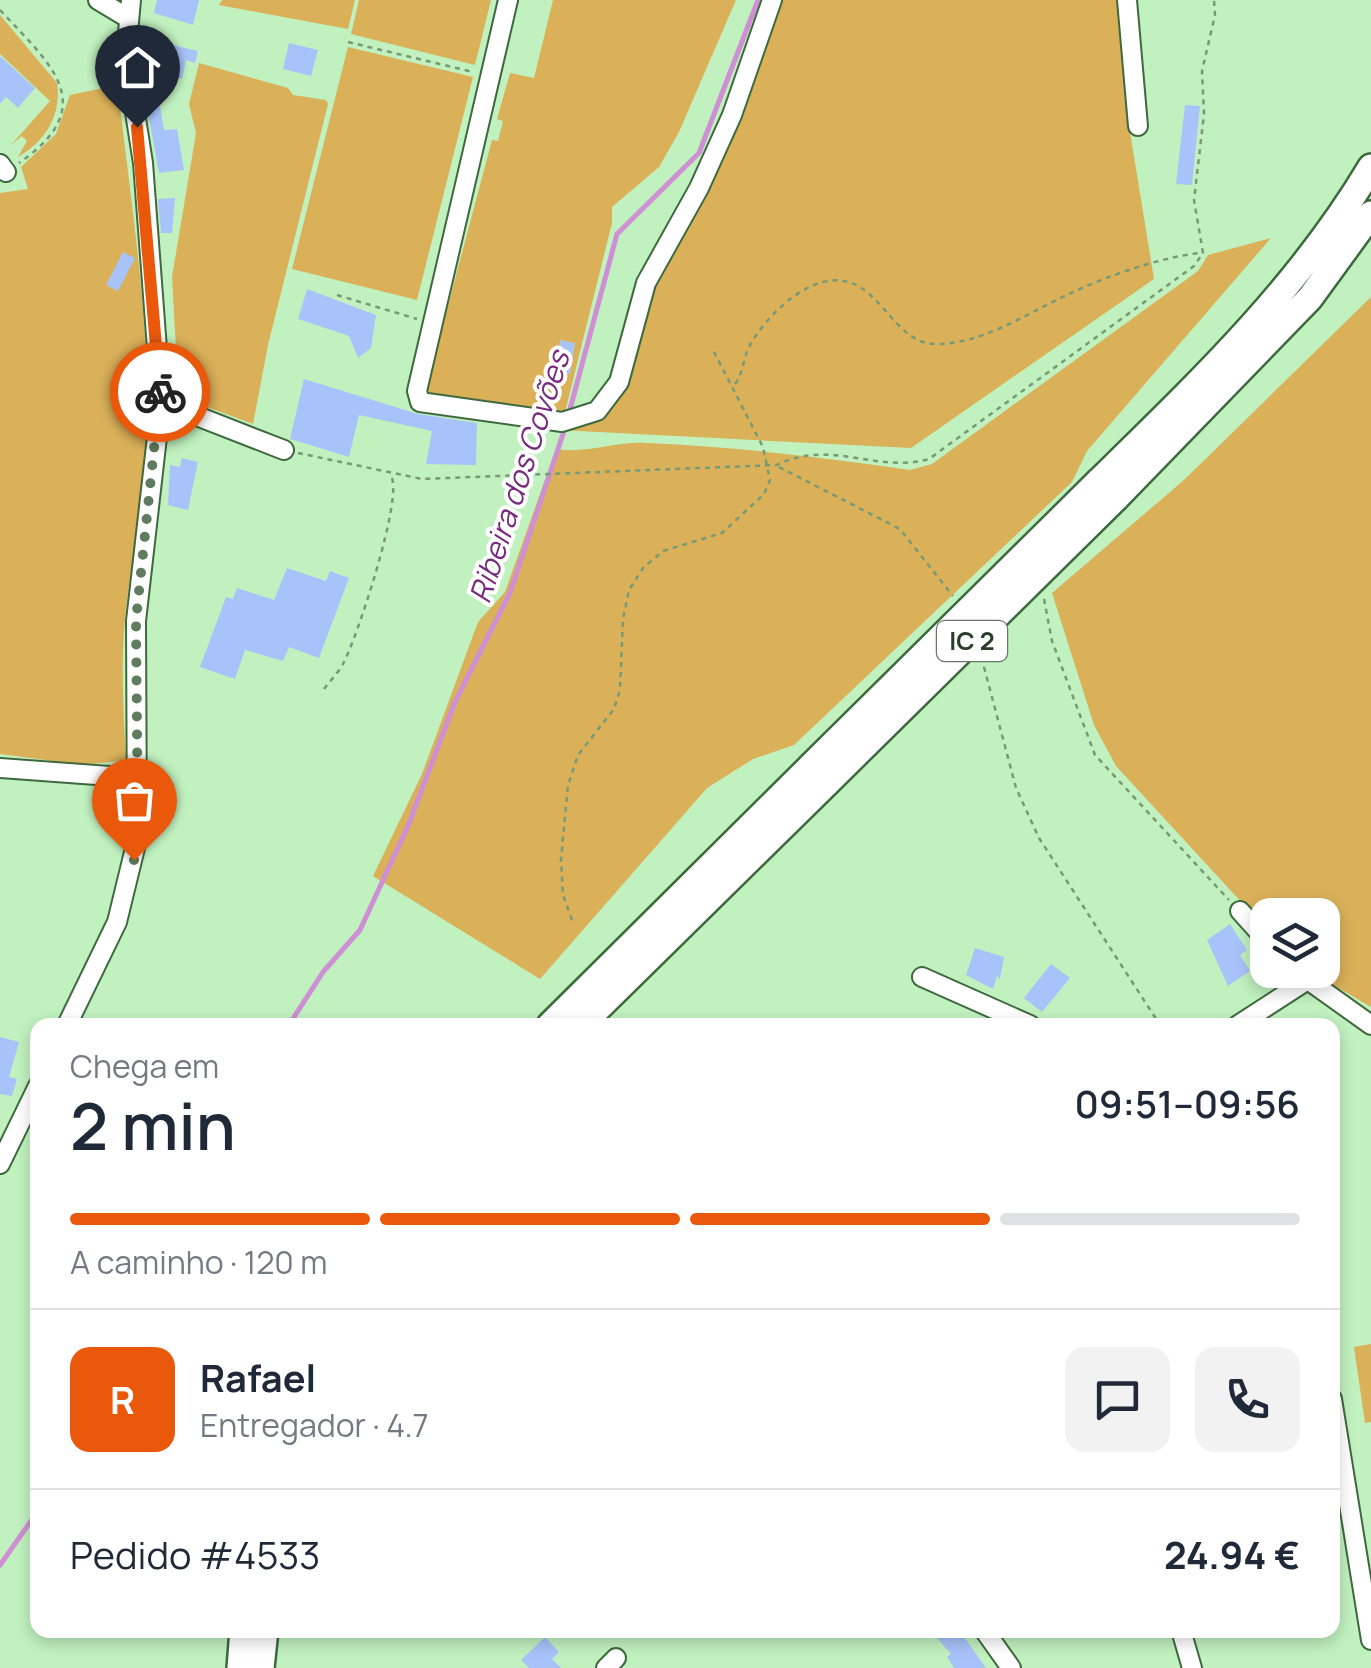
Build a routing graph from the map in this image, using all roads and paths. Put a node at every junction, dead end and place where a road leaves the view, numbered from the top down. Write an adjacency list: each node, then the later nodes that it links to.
1 (98, 0): 6 (street)
2 (508, 0): 9 (street)
3 (772, 0): 16 (street)
4 (1127, 0): 10 (street)
5 (1214, 0): 14 (path)
6 (130, 9): 19 (street)
7 (0, 10): 12 (path)
8 (348, 42): 9 (path)
9 (487, 76): 16 (street)
10 (1138, 126)
11 (1371, 166): 24 (highway, IC 2)
12 (3, 168)
13 (1371, 214): 24 (highway, IC 2)
14 (1202, 252): 18 (path); 22 (path)
15 (338, 295): 16 (path)
16 (433, 324)
17 (714, 350): 18 (path)
18 (734, 386): 21 (path)
19 (161, 402): 20 (street); 31 (street)
20 (284, 450): 23 (path)
21 (767, 466): 22 (path); 23 (path); 33 (path)
22 (777, 466): 26 (path)
23 (390, 475): 28 (path)
24 (1108, 490): 30 (highway, IC 2, bridge)
25 (1044, 598): 32 (path)
26 (955, 599)
27 (988, 644): 42 (path)
28 (324, 689)
29 (0, 768): 31 (street)
30 (819, 774): 39 (highway, IC 2); 40 (highway, IC 2)
31 (138, 778): 38 (street)
32 (1240, 911): 34 (street)
33 (572, 920)
34 (1250, 922)
35 (922, 977): 41 (street)
36 (1285, 988): 43 (street)
37 (1317, 988): 44 (street)
38 (70, 1018)
39 (558, 1018)
40 (588, 1018)
41 (1014, 1018)
42 (1155, 1018)
43 (1247, 1018)
44 (1371, 1025)
45 (30, 1102): 46 (street)
46 (0, 1164)
47 (1340, 1448): 52 (street)
48 (242, 1638): 53 (highway)
49 (265, 1638): 54 (highway)
50 (990, 1638): 55 (street)
51 (1184, 1638): 56 (street)
52 (1371, 1640)
53 (240, 1668)
54 (262, 1668)
55 (1011, 1668)
56 (1192, 1668)

